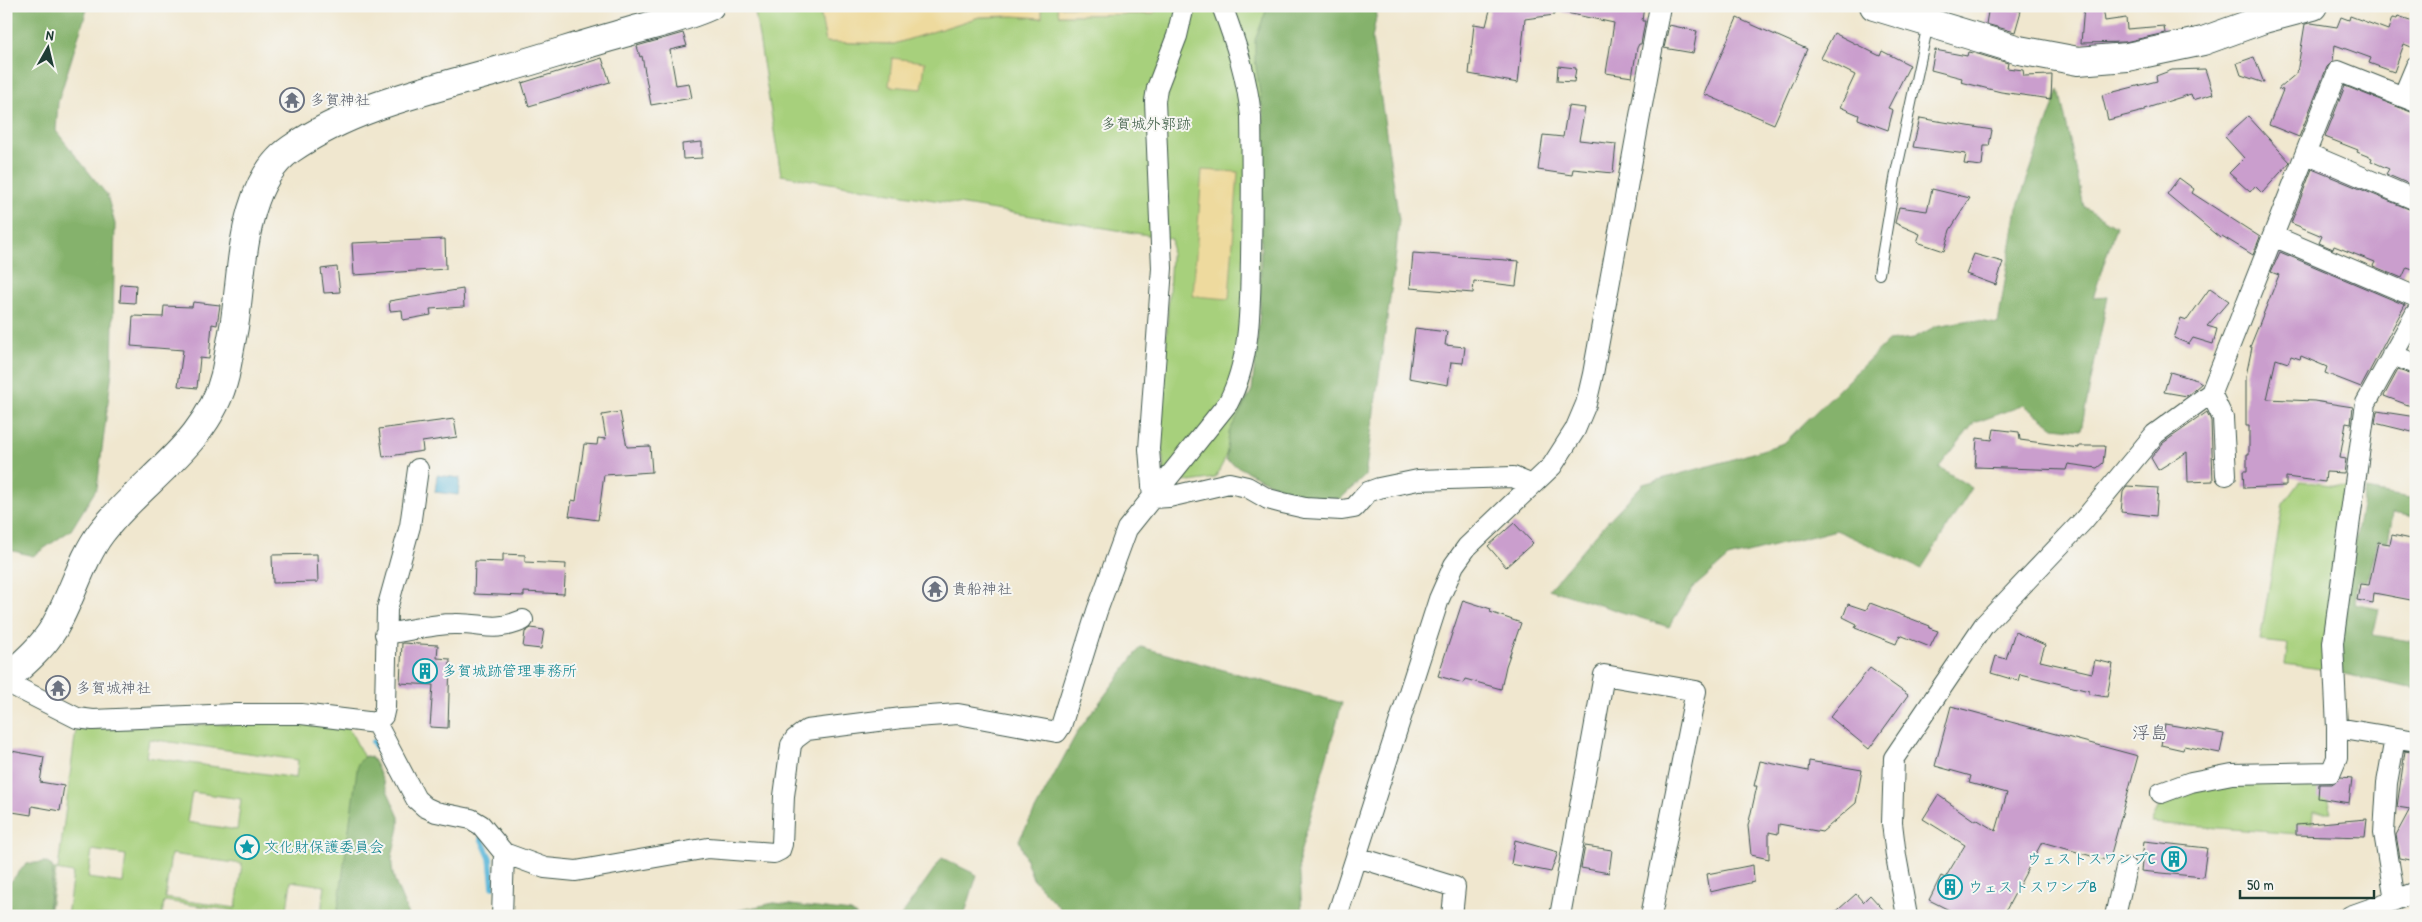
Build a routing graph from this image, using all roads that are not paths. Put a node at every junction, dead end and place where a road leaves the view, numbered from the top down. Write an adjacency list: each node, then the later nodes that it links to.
1 (710, 6): 25 (street)
2 (1184, 6): 22 (street)
3 (1222, 6): 22 (street)
4 (1660, 6): 21 (street)
5 (1874, 6): 7 (street)
6 (2313, 6): 7 (street)
7 (1928, 24): 13 (lane)
8 (2416, 66): 9 (street)
9 (2410, 100): 10 (street)
10 (2306, 153): 11 (street); 12 (street)
11 (2416, 200)
12 (2273, 236): 14 (street); 18 (street)
13 (1879, 274)
14 (2416, 297)
15 (2416, 313): 16 (street)
16 (2392, 355): 17 (street); 28 (street)
17 (2416, 364)
18 (2211, 393): 20 (street); 42 (street)
19 (418, 469): 24 (street)
20 (2226, 474)
21 (1532, 485): 22 (street); 33 (street)
22 (1153, 498): 32 (street)
23 (523, 620): 24 (street)
24 (385, 634): 27 (street)
25 (6, 678)
26 (6, 682): 27 (street)
27 (376, 723): 32 (street)
28 (2338, 728): 29 (street); 31 (street)
29 (2395, 738): 30 (street); 36 (street)
30 (2416, 741)
31 (2160, 793)
32 (504, 853): 37 (street)
33 (1357, 858): 38 (street); 39 (street)
34 (2126, 868): 43 (street)
35 (2416, 892): 36 (street)
36 (2395, 900): 44 (street)
37 (502, 916)
38 (1337, 916)
39 (1452, 916)
40 (1560, 916): 41 (street)
41 (1651, 916)
42 (1907, 916)
43 (2115, 916)
44 (2350, 916)

